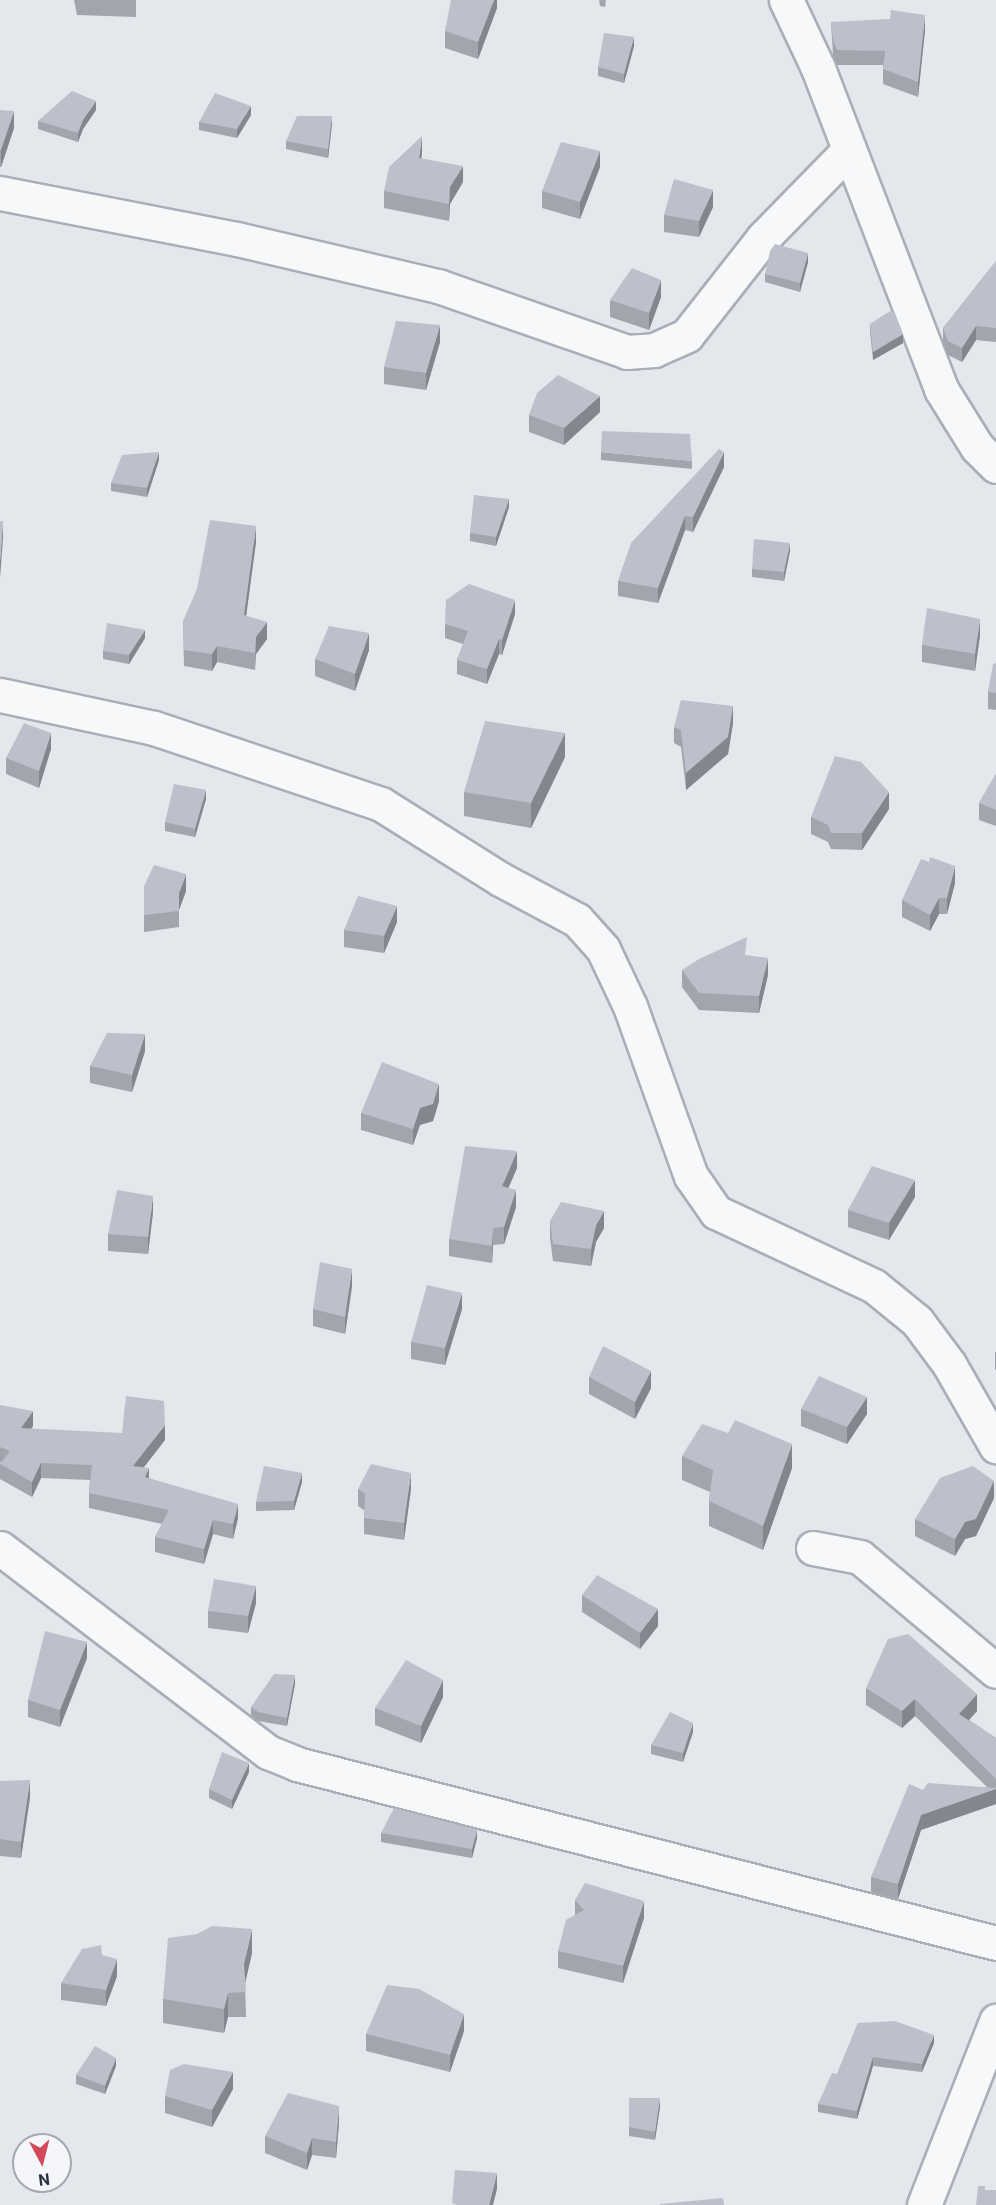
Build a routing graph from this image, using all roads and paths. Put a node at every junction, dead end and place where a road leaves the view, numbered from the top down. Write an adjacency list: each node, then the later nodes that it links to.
1 (786, 0): 2 (street)
2 (849, 150): 3 (street); 4 (street)
3 (0, 193)
4 (996, 466)
5 (0, 695): 6 (street)
6 (996, 1446)
7 (0, 1548): 10 (street)
8 (813, 1548): 9 (street)
9 (996, 1671)
10 (996, 1942)
11 (996, 2021): 12 (street)
12 (924, 2205)

